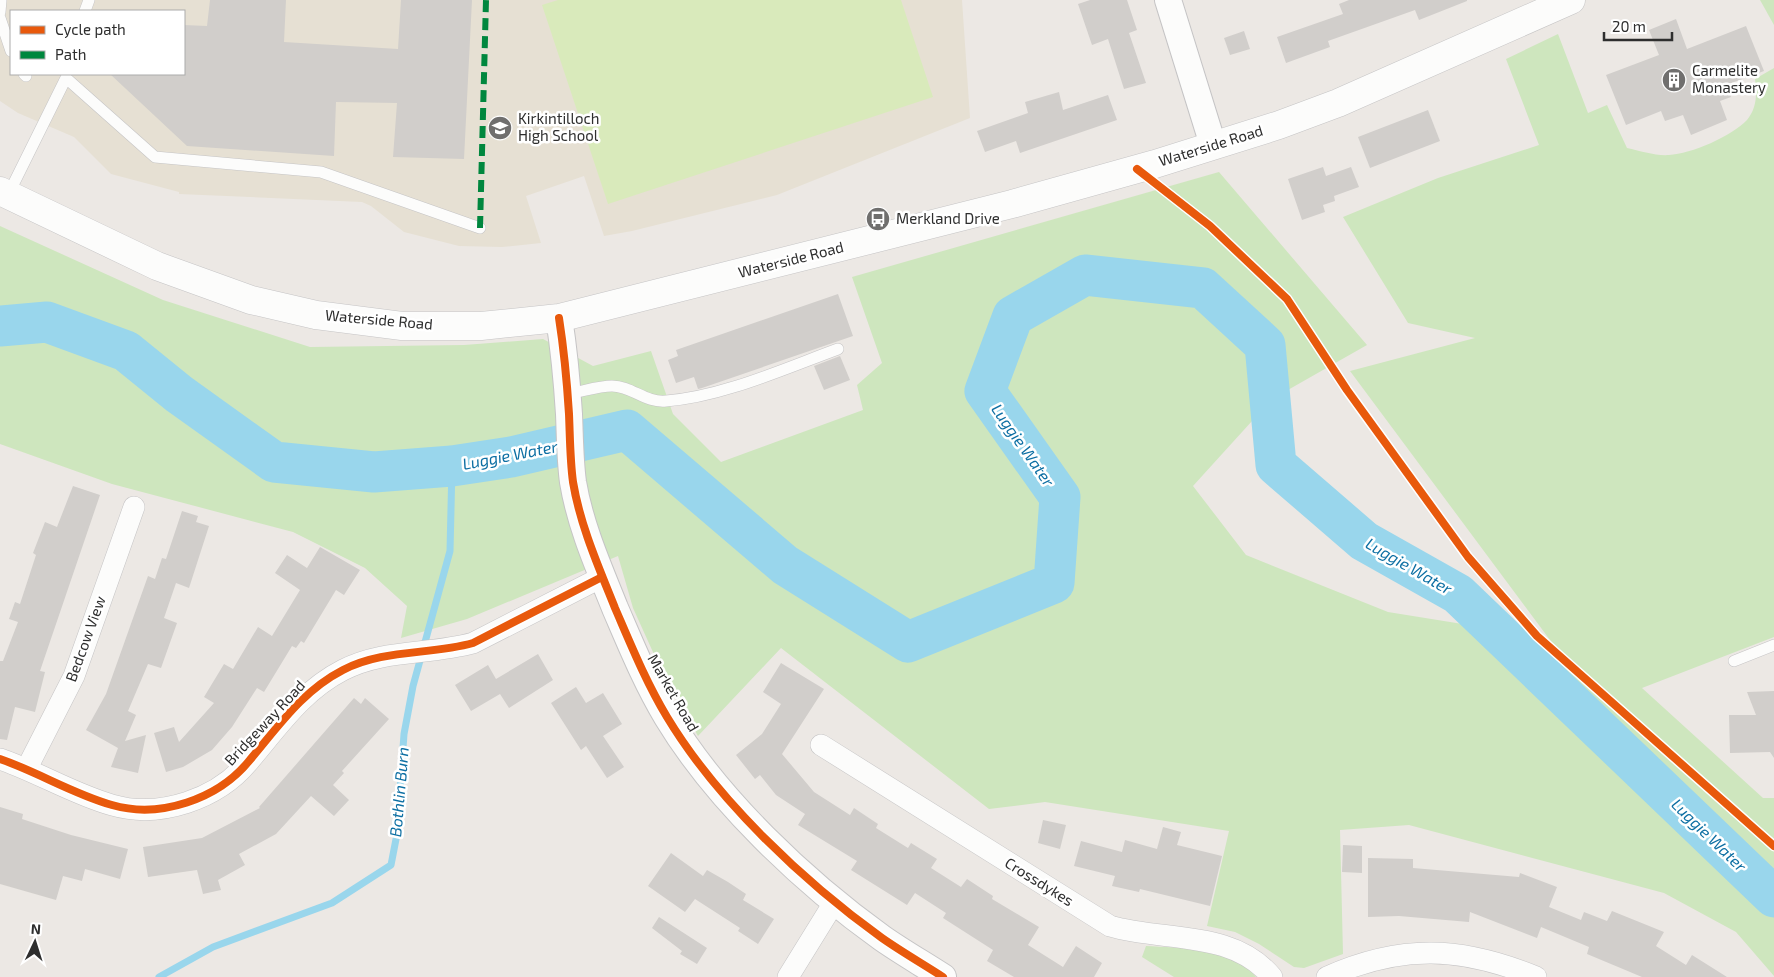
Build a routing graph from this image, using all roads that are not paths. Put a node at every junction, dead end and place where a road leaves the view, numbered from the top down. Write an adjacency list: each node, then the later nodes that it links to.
1 (1, 0): 4 (lane)
2 (1168, 0): 8 (street)
3 (1571, 0): 8 (main road, Waterside Road)
4 (0, 12)
5 (0, 18): 6 (lane)
6 (10, 48)
7 (66, 76): 9 (lane); 10 (lane)
8 (1214, 145): 11 (main road, Waterside Road)
9 (4, 193): 11 (main road, Waterside Road)
10 (480, 228)
11 (559, 318): 13 (street, Market Road)
12 (838, 349): 13 (lane)
13 (568, 404): 15 (street, Market Road)
14 (134, 506): 20 (street, Bedcow View)
15 (602, 577): 20 (street, Bridgeway Road); 21 (street, Market Road)
16 (1774, 646): 17 (lane)
17 (1734, 661)
18 (821, 745): 24 (street, Crossdykes)
19 (0, 759): 20 (street, Bridgeway Road)
20 (27, 768)
21 (835, 901): 22 (street); 23 (street, Market Road)
22 (788, 977)
23 (943, 977)
24 (1272, 977)
25 (1327, 977): 26 (street)
26 (1536, 977)

